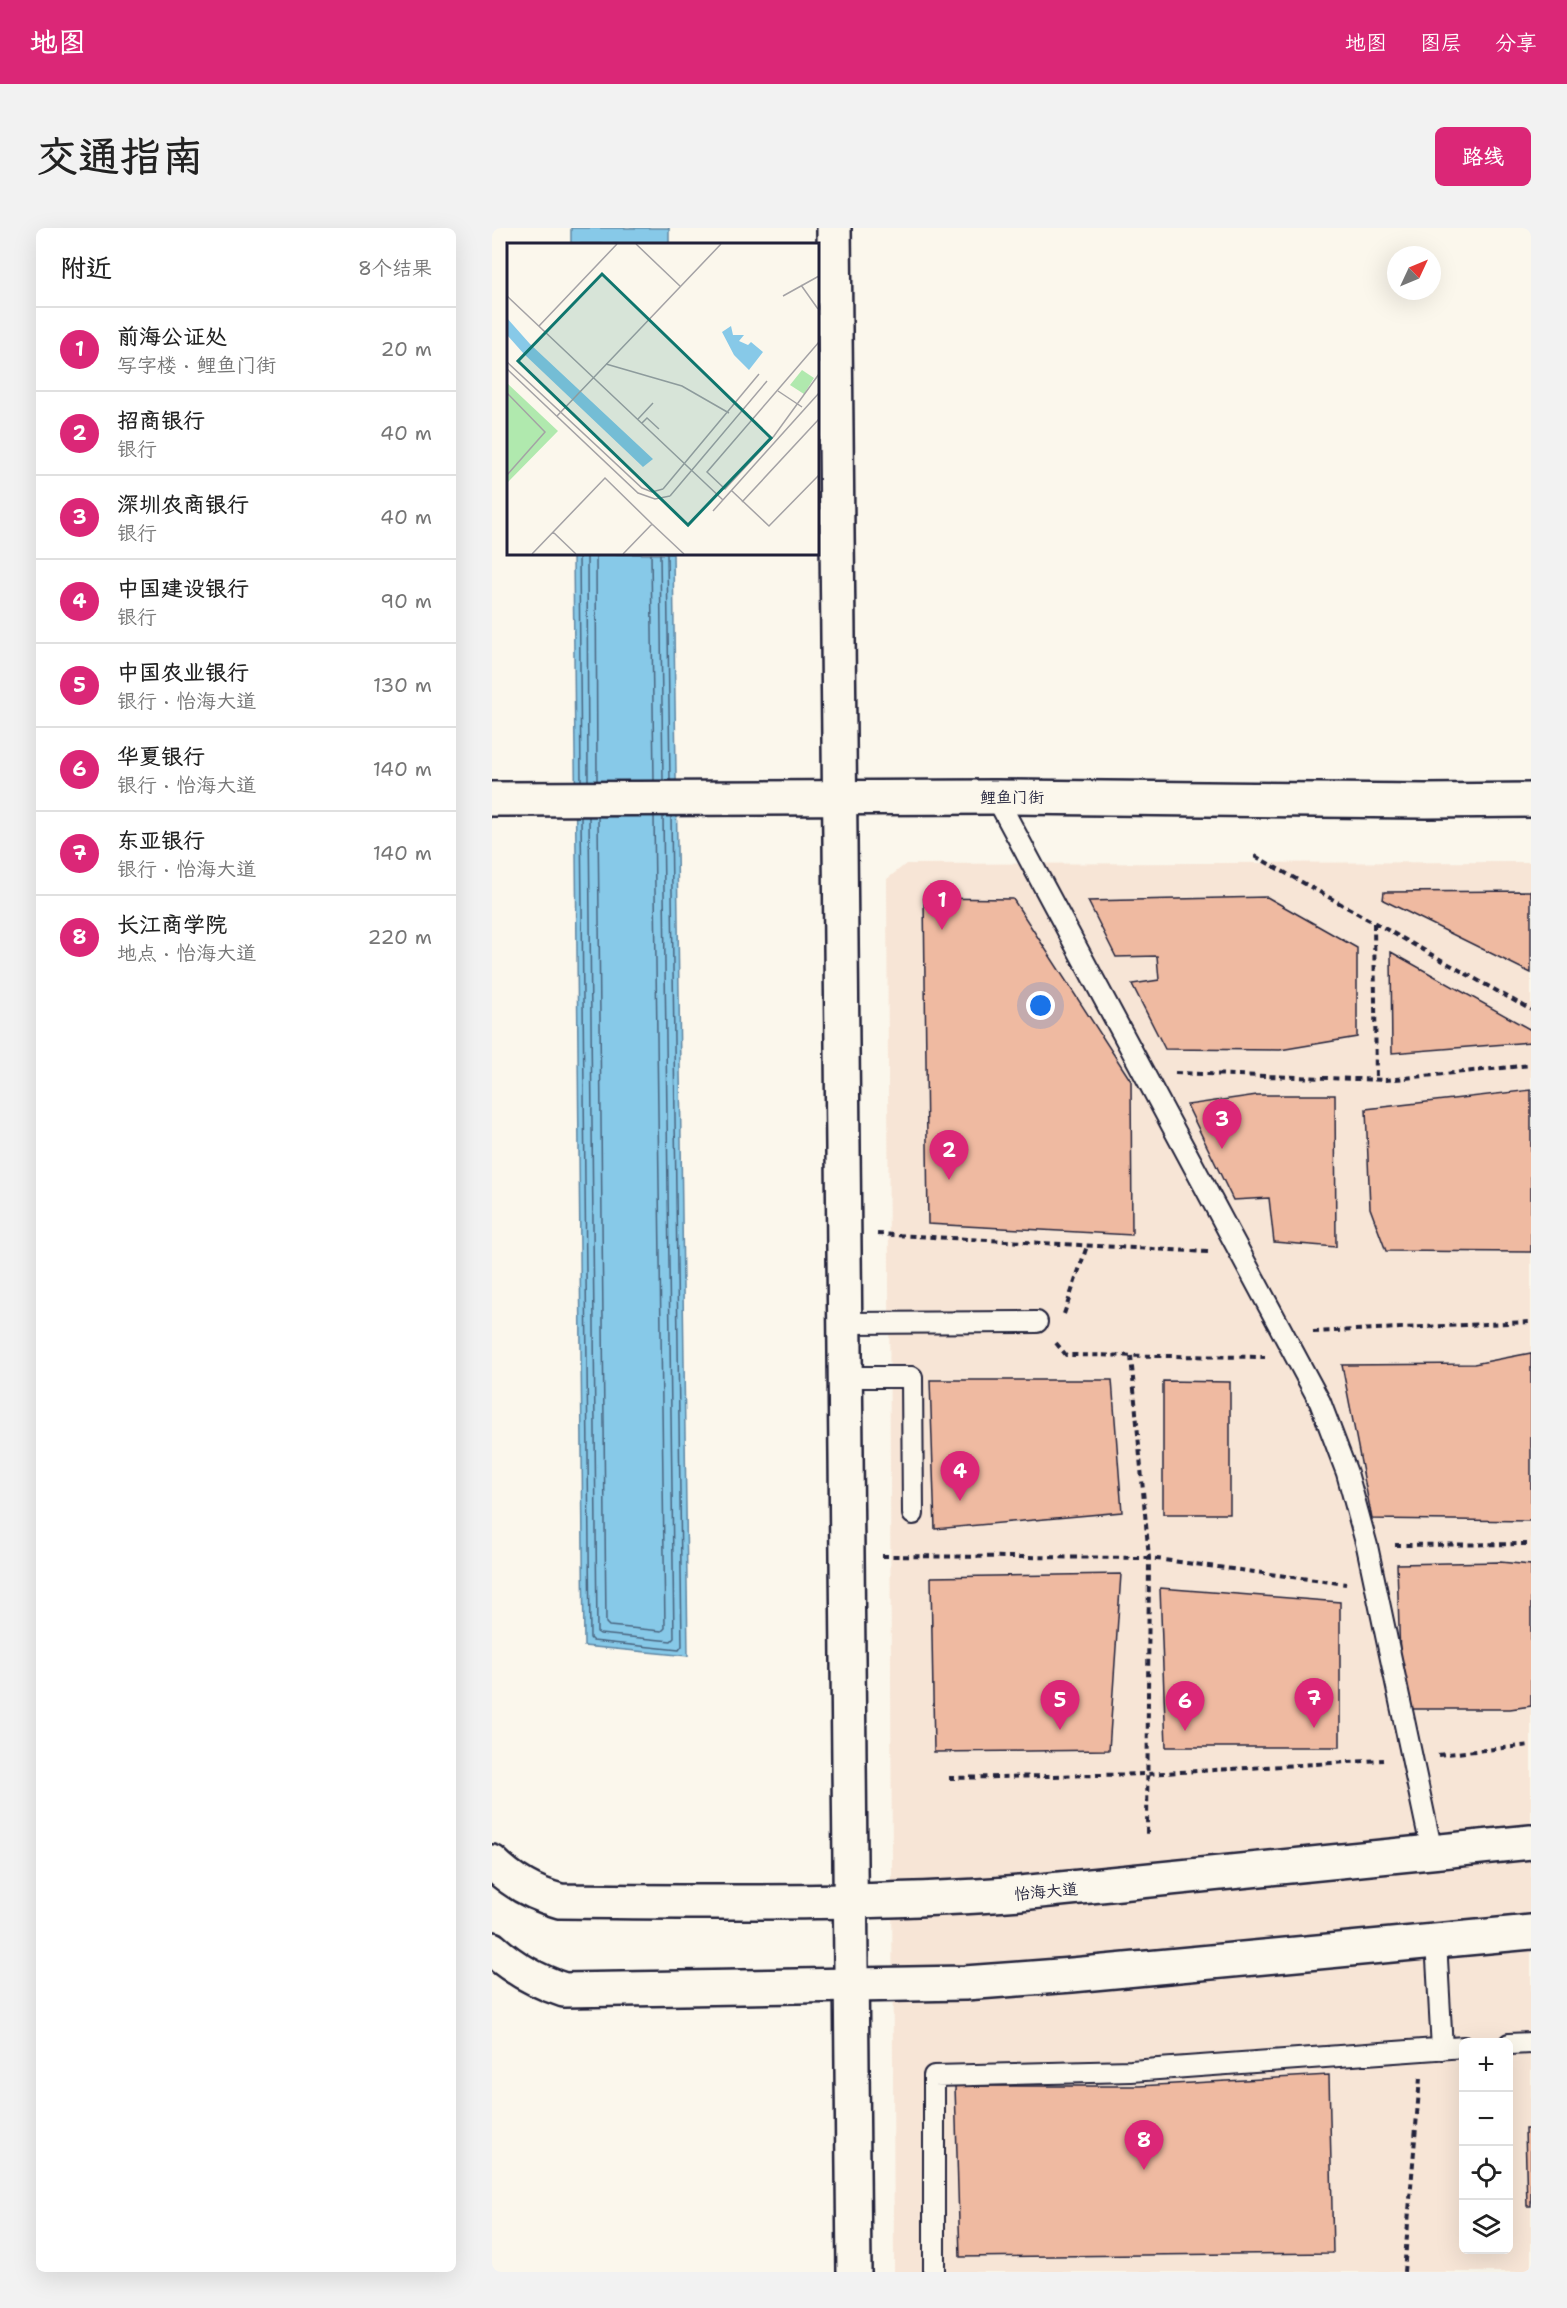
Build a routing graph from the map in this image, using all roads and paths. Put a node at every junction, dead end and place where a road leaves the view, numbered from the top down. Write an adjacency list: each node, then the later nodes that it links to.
1 (834, 228): 3 (street)
2 (996, 797): 3 (street, 鲤鱼门街); 5 (street, 鲤鱼门街); 10 (lane)
3 (839, 798): 4 (street, 鲤鱼门街); 18 (street)
4 (501, 799)
5 (1531, 800)
6 (1255, 856): 7 (path)
7 (1374, 922): 8 (path); 11 (path)
8 (1531, 1010)
9 (1531, 1065): 11 (path)
10 (1144, 1072): 11 (path); 14 (lane)
11 (1376, 1080)
12 (874, 1234): 13 (path)
13 (1087, 1246): 14 (path); 15 (path)
14 (1241, 1254): 19 (lane)
15 (1062, 1321)
16 (1037, 1322): 18 (lane)
17 (1531, 1322): 19 (path)
18 (845, 1323): 23 (street)
19 (1284, 1333): 22 (lane)
20 (1054, 1342): 21 (path)
21 (1131, 1356): 22 (path); 28 (path)
22 (1298, 1358): 26 (lane)
23 (846, 1377): 24 (lane); 38 (street)
24 (914, 1514)
25 (1531, 1544): 26 (path)
26 (1367, 1546): 29 (lane)
27 (875, 1556): 28 (path)
28 (1149, 1558): 29 (path); 32 (path)
29 (1376, 1588): 31 (lane)
30 (1531, 1745): 31 (path)
31 (1412, 1758): 32 (path); 36 (lane)
32 (1148, 1774): 33 (path); 34 (path)
33 (949, 1778)
34 (1147, 1835)
35 (1531, 1842): 36 (street, 怡海大道)
36 (1432, 1852): 38 (street, 怡海大道)
37 (492, 1862): 38 (street, 怡海大道)
38 (851, 1903): 42 (street)
39 (1531, 1932): 40 (street)
40 (1436, 1941): 42 (street); 46 (lane)
41 (492, 1949): 42 (street)
42 (851, 1985): 47 (street)
43 (1531, 2043): 44 (lane)
44 (1513, 2044)
45 (1459, 2047): 46 (lane)
46 (1432, 2050): 48 (lane); 49 (path)
47 (854, 2272)
48 (934, 2272)
49 (1404, 2272)

